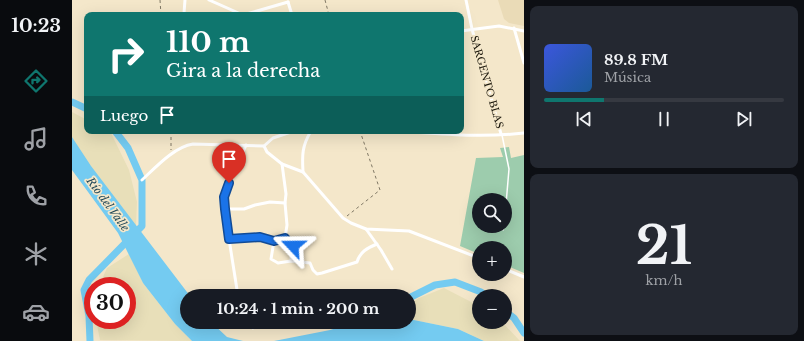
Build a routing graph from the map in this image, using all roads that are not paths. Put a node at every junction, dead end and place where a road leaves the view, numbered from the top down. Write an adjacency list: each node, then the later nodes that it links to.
1 (185, 0): 5 (street)
2 (209, 0): 6 (street)
3 (466, 0): 10 (street, SARGENTO BLAS)
4 (288, 1): 7 (street); 8 (street)
5 (184, 12)
6 (236, 12)
7 (253, 12)
8 (291, 12)
9 (514, 28): 10 (street); 12 (street); 13 (street)
10 (472, 29): 11 (street); 18 (street, SARGENTO BLAS)
11 (464, 30)
12 (524, 31)
13 (524, 63)
14 (464, 133): 18 (street)
15 (524, 133): 18 (street)
16 (285, 134): 20 (street)
17 (309, 134): 22 (street)
18 (502, 134): 24 (lane)
19 (246, 145): 20 (street); 23 (street); 26 (street)
20 (264, 146): 21 (street)
21 (282, 164): 22 (street); 25 (street)
22 (303, 172): 27 (street)
23 (142, 180)
24 (507, 193)
25 (285, 203): 26 (street); 28 (street)
26 (225, 209): 29 (street)
27 (366, 229): 31 (street); 32 (street)
28 (285, 238): 30 (street); 33 (street)
29 (229, 239): 30 (street); 37 (street)
30 (274, 241): 33 (street)
31 (377, 244): 33 (street); 34 (street)
32 (472, 255)
33 (292, 261)
34 (392, 268)
35 (512, 272): 36 (street)
36 (524, 277)
37 (237, 289)

